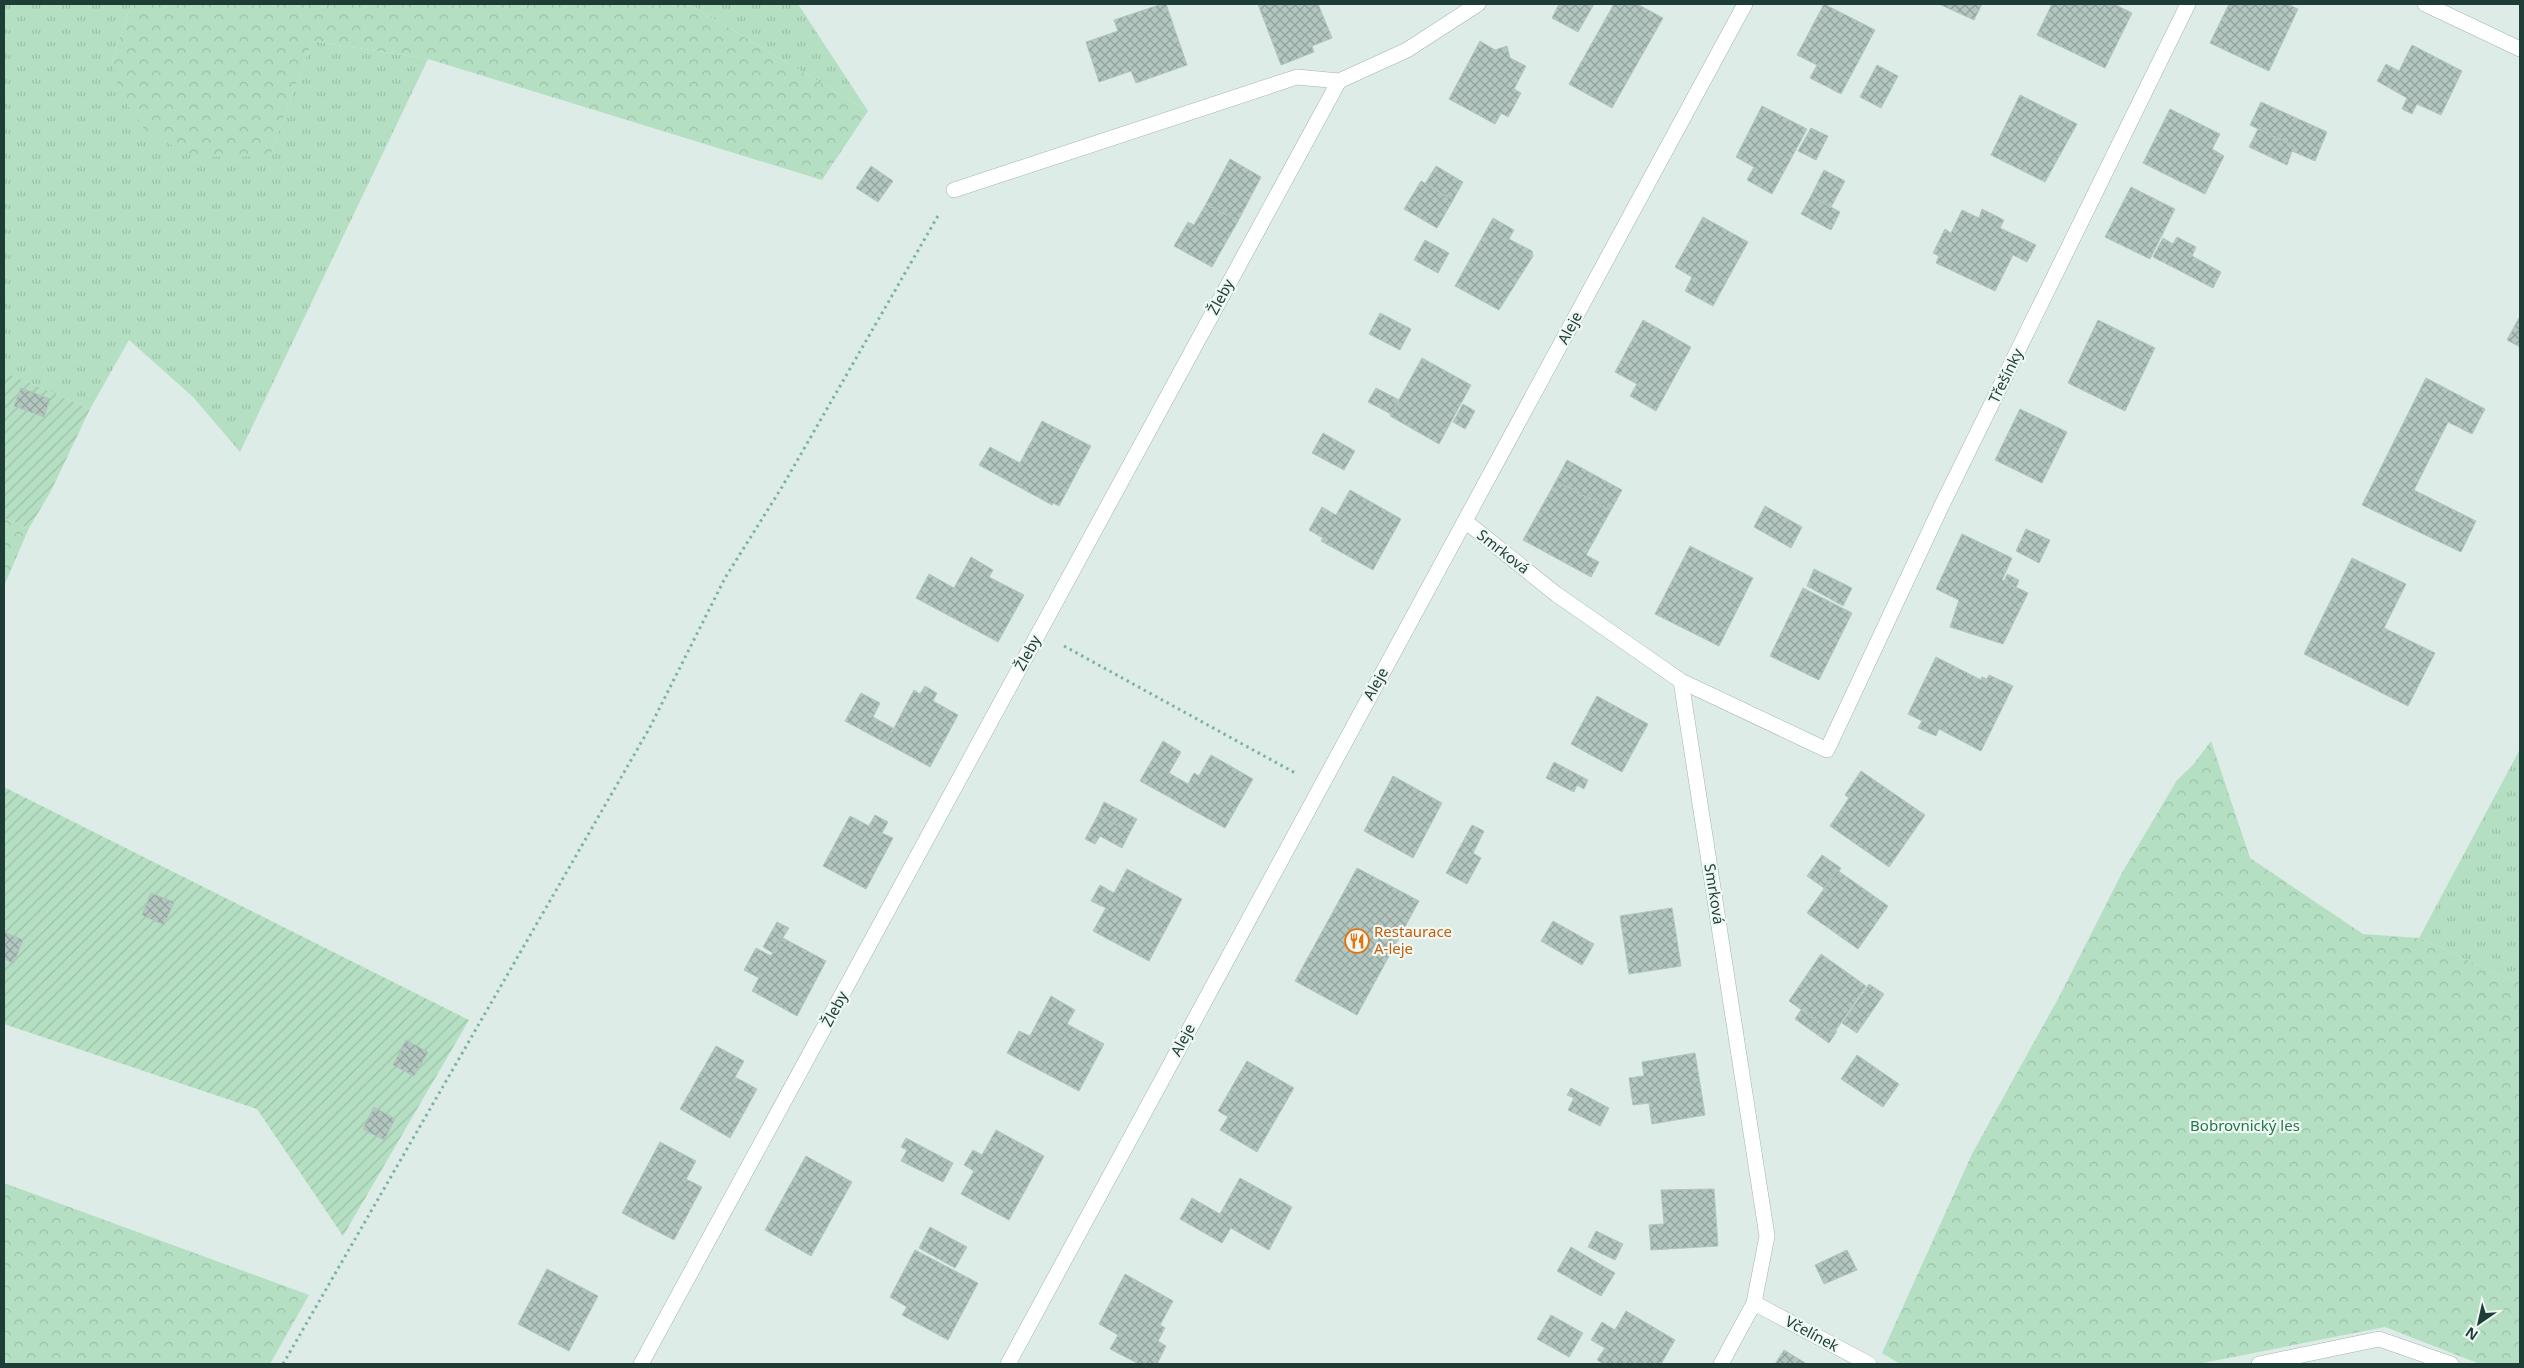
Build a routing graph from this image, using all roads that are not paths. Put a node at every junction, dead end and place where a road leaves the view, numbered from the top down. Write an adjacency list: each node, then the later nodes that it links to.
1 (1478, 4): 6 (street)
2 (1745, 4): 8 (street, Aleje)
3 (2188, 4): 9 (street, Třešínky)
4 (2425, 4): 5 (street)
5 (2520, 49)
6 (1339, 81): 7 (street); 11 (street, Žleby)
7 (954, 190)
8 (1465, 521): 9 (street, Smrková); 12 (street, Aleje)
9 (1680, 681): 10 (street, Smrková)
10 (1754, 1304): 13 (street, Smrková); 14 (street, Včelínek)
11 (641, 1364)
12 (1008, 1364)
13 (1722, 1364)
14 (1869, 1364)
15 (2259, 1364): 16 (street)
16 (2451, 1364)

